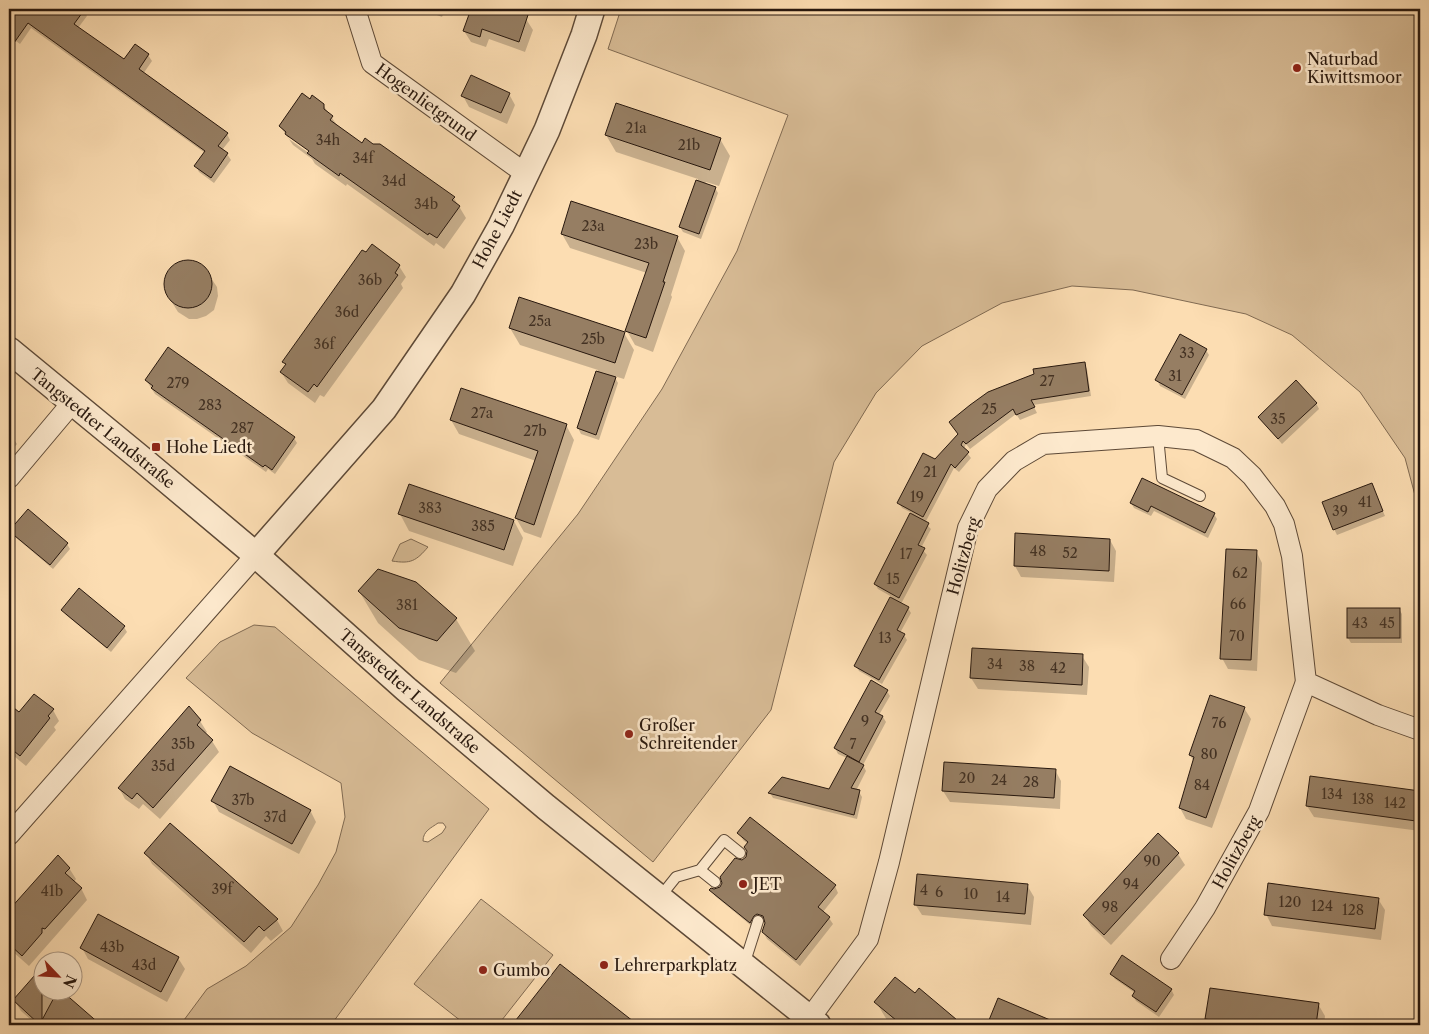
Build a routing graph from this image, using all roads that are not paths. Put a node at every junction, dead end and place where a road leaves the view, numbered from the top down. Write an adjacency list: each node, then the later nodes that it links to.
1 (356, 9): 3 (street, Hogenlietgrund)
2 (592, 9): 3 (street, Hohe Liedt)
3 (526, 174): 9 (street, Hohe Liedt)
4 (9, 350): 5 (street, Tangstedter Landstraße)
5 (72, 403): 7 (street); 9 (street, Tangstedter Landstraße)
6 (1158, 436): 8 (lane); 10 (street, Holitzberg); 20 (street, Holitzberg)
7 (9, 478)
8 (1200, 496)
9 (256, 555): 12 (street, Hohe Liedt); 16 (street, Tangstedter Landstraße)
10 (1306, 682): 11 (street); 18 (street, Holitzberg)
11 (1420, 730)
12 (9, 835)
13 (740, 853): 14 (lane)
14 (700, 870): 15 (lane); 16 (lane)
15 (715, 882)
16 (659, 899): 19 (street, Tangstedter Landstraße)
17 (758, 921): 19 (lane)
18 (1171, 959)
19 (744, 966): 20 (street, Tangstedter Landstraße)
20 (814, 1022)

